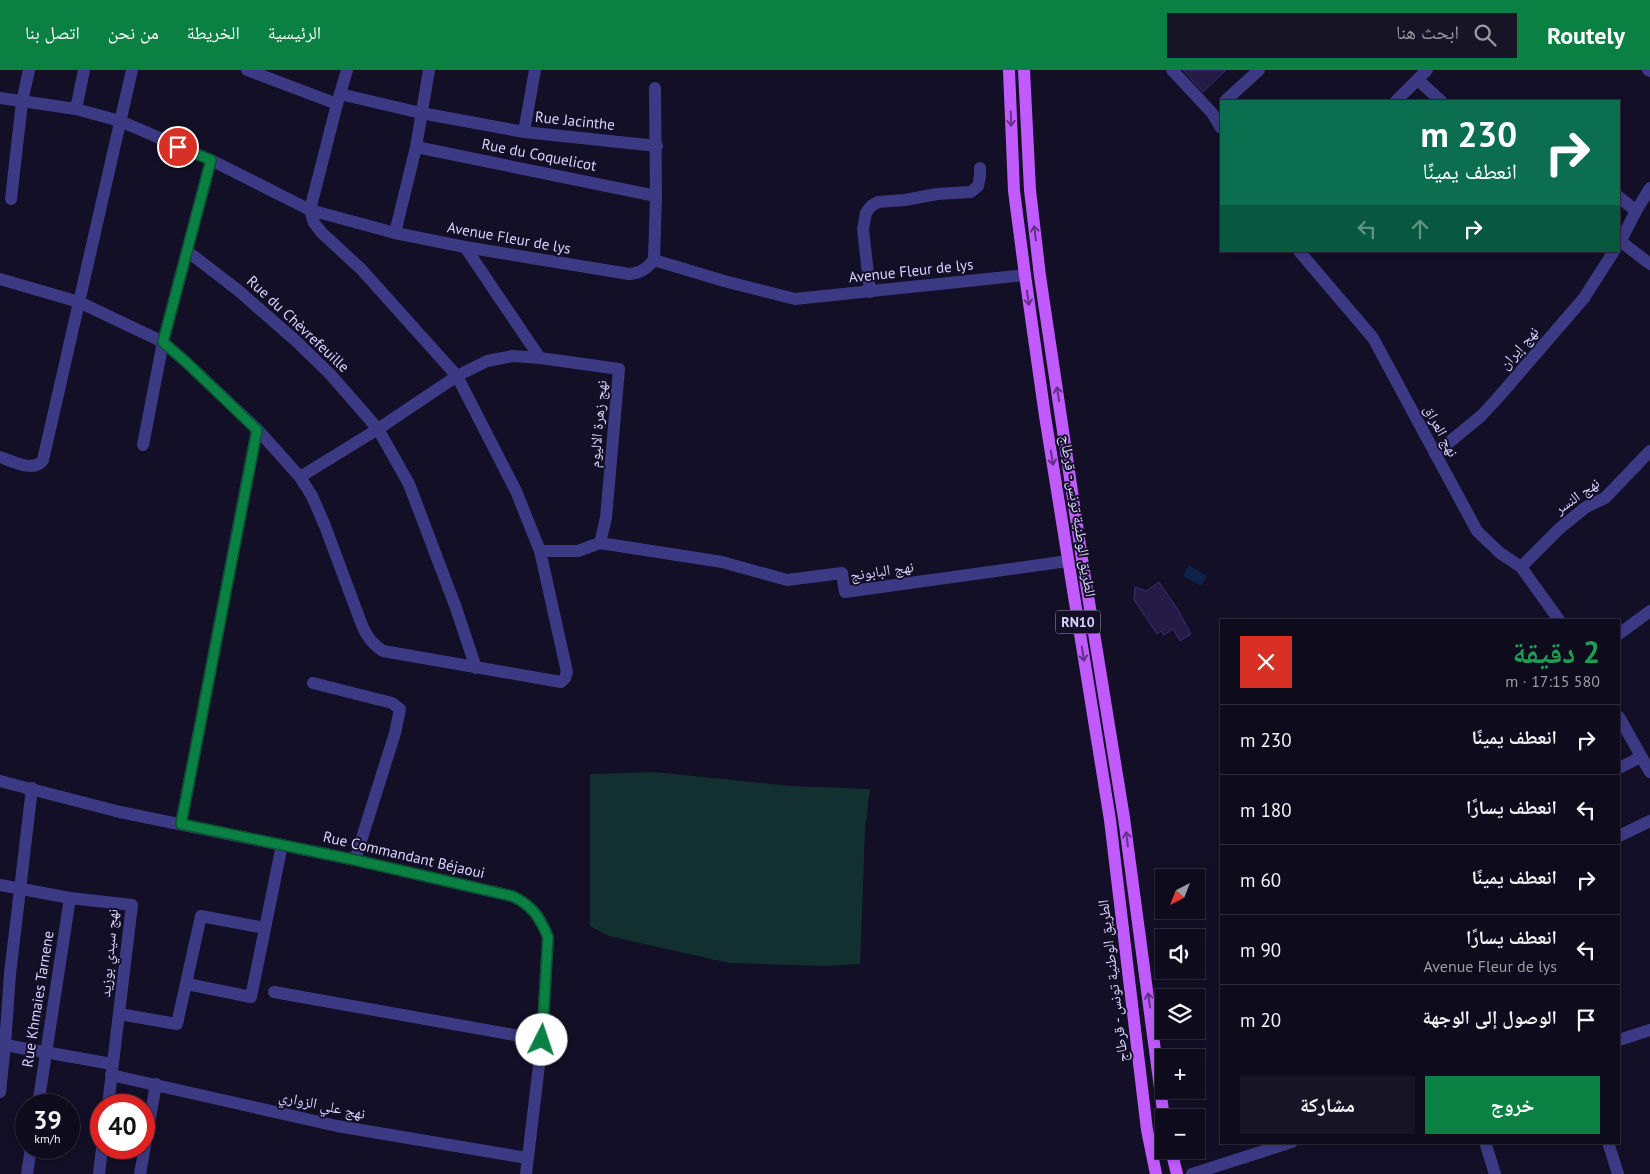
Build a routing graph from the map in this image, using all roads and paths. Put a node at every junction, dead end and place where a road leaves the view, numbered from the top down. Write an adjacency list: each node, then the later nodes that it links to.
1 (29, 70): 19 (street)
2 (84, 70): 20 (street)
3 (132, 70): 23 (street)
4 (247, 70): 15 (street)
5 (347, 70): 15 (street)
6 (429, 70): 22 (street)
7 (535, 70): 25 (street, Rue Jacinthe)
8 (1009, 70): 45 (main road, الطريق الوطنية تونس - قرطاج / RN10, one-way to 45)
9 (1024, 70): 97 (main road, الطريق الوطنية تونس - قرطاج / RN10, one-way to 9)
10 (1172, 70): 21 (street)
11 (1260, 70): 16 (street)
12 (1422, 75): 17 (street); 18 (street)
13 (655, 88): 26 (street)
14 (0, 98): 19 (street, Avenue Fleur de lys)
15 (338, 99): 22 (street); 34 (street)
16 (1226, 100)
17 (1397, 100)
18 (1440, 100)
19 (22, 102): 20 (street, Avenue Fleur de lys); 33 (street)
20 (76, 109): 23 (street, Avenue Fleur de lys)
21 (1217, 109): 24 (street)
22 (421, 113): 25 (street); 27 (street)
23 (120, 121): 28 (street, Avenue Fleur de lys); 48 (street)
24 (1220, 123)
25 (524, 132): 26 (street, Rue Jacinthe)
26 (656, 146): 31 (street)
27 (416, 147): 31 (street, Rue du Coquelicot); 36 (street)
28 (211, 160): 34 (street, Avenue Fleur de lys); 40 (street)
29 (980, 168): 47 (street)
30 (1650, 188): 35 (street, نهج إيران)
31 (656, 196): 43 (street)
32 (1620, 198): 35 (street)
33 (11, 199)
34 (310, 210): 36 (street, Avenue Fleur de lys); 51 (street)
35 (1636, 210): 37 (street, نهج إيران)
36 (395, 233): 38 (street, Avenue Fleur de lys)
37 (1620, 242)
38 (465, 247): 43 (street, Avenue Fleur de lys); 50 (street)
39 (1620, 247): 44 (street)
40 (187, 252): 49 (street); 52 (street, Rue du Chèvrefeuille)
41 (1300, 252): 56 (street, نهج العراق)
42 (1614, 252): 56 (street, نهج إيران)
43 (654, 260): 47 (street, Avenue Fleur de lys)
44 (1650, 264)
45 (1025, 275): 47 (street, Avenue Fleur de lys); 61 (main road, الطريق الوطنية تونس - قرطاج / RN10, one-way to 61)
46 (0, 279): 48 (street)
47 (870, 292)
48 (79, 302): 49 (street); 57 (street)
49 (163, 342): 53 (street); 54 (street)
50 (540, 358): 51 (street); 59 (street, نهج زهرة الاليوم)
51 (457, 376): 52 (street); 60 (street)
52 (378, 429): 58 (street); 66 (street, Rue du Chèvrefeuille)
53 (257, 430): 58 (street); 75 (street)
54 (143, 445)
55 (1650, 451): 62 (street, نهج النسر)
56 (1435, 454): 62 (street, نهج العراق)
57 (0, 458)
58 (300, 477): 66 (street)
59 (600, 543): 60 (street); 61 (street, نهج البابونج)
60 (540, 551): 66 (street)
61 (1068, 560): 109 (main road, الطريق الوطنية تونس - قرطاج / RN10, one-way to 109)
62 (1521, 567): 64 (street, نهج العراق)
63 (1650, 611): 65 (street)
64 (1558, 619)
65 (1620, 633)
66 (476, 668)
67 (313, 683): 78 (street)
68 (1620, 719): 69 (street)
69 (1641, 757): 70 (street); 71 (street)
70 (1620, 768)
71 (1650, 772)
72 (0, 781): 73 (street, Rue Commandant Béjaoui)
73 (32, 788): 75 (street, Rue Commandant Béjaoui); 80 (street)
74 (1650, 821): 76 (street)
75 (181, 824): 77 (street, Rue Commandant Béjaoui)
76 (1620, 836)
77 (282, 845): 78 (street, Rue Commandant Béjaoui); 82 (street)
78 (355, 860): 88 (street, Rue Commandant Béjaoui)
79 (0, 885): 80 (street, نهج سيدي بوزيد)
80 (20, 888): 81 (street, نهج سيدي بوزيد); 83 (street)
81 (70, 898): 86 (street, نهج سيدي بوزيد); 91 (street, Rue Khmaies Tarnene)
82 (265, 928): 84 (street); 84 (street)
83 (5, 973): 90 (street)
84 (187, 984): 86 (street)
85 (274, 992): 88 (street)
86 (119, 1014): 92 (street, نهج سيدي بوزيد)
87 (1650, 1030): 89 (street)
88 (542, 1040): 101 (street, Rue Commandant Béjaoui)
89 (1620, 1040)
90 (3, 1053): 91 (street, نهج علي الزواري); 94 (street)
91 (46, 1053): 92 (street, نهج علي الزواري); 95 (street, Rue Khmaies Tarnene)
92 (111, 1069): 93 (street, نهج علي الزواري); 96 (street, نهج سيدي بوزيد)
93 (156, 1084): 101 (street, نهج علي الزواري); 107 (street)
94 (0, 1092)
95 (40, 1094)
96 (109, 1094)
97 (1163, 1109)
98 (1286, 1144): 111 (street)
99 (1486, 1144): 112 (street)
100 (1609, 1144): 113 (street)
101 (527, 1158): 108 (street, Rue Commandant Béjaoui)
102 (29, 1159): 105 (street)
103 (101, 1159): 106 (street)
104 (1174, 1159): 110 (main road)
105 (27, 1174)
106 (99, 1174)
107 (140, 1174)
108 (526, 1174)
109 (1156, 1174)
110 (1177, 1174)
111 (1192, 1174)
112 (1495, 1174)
113 (1618, 1174)

